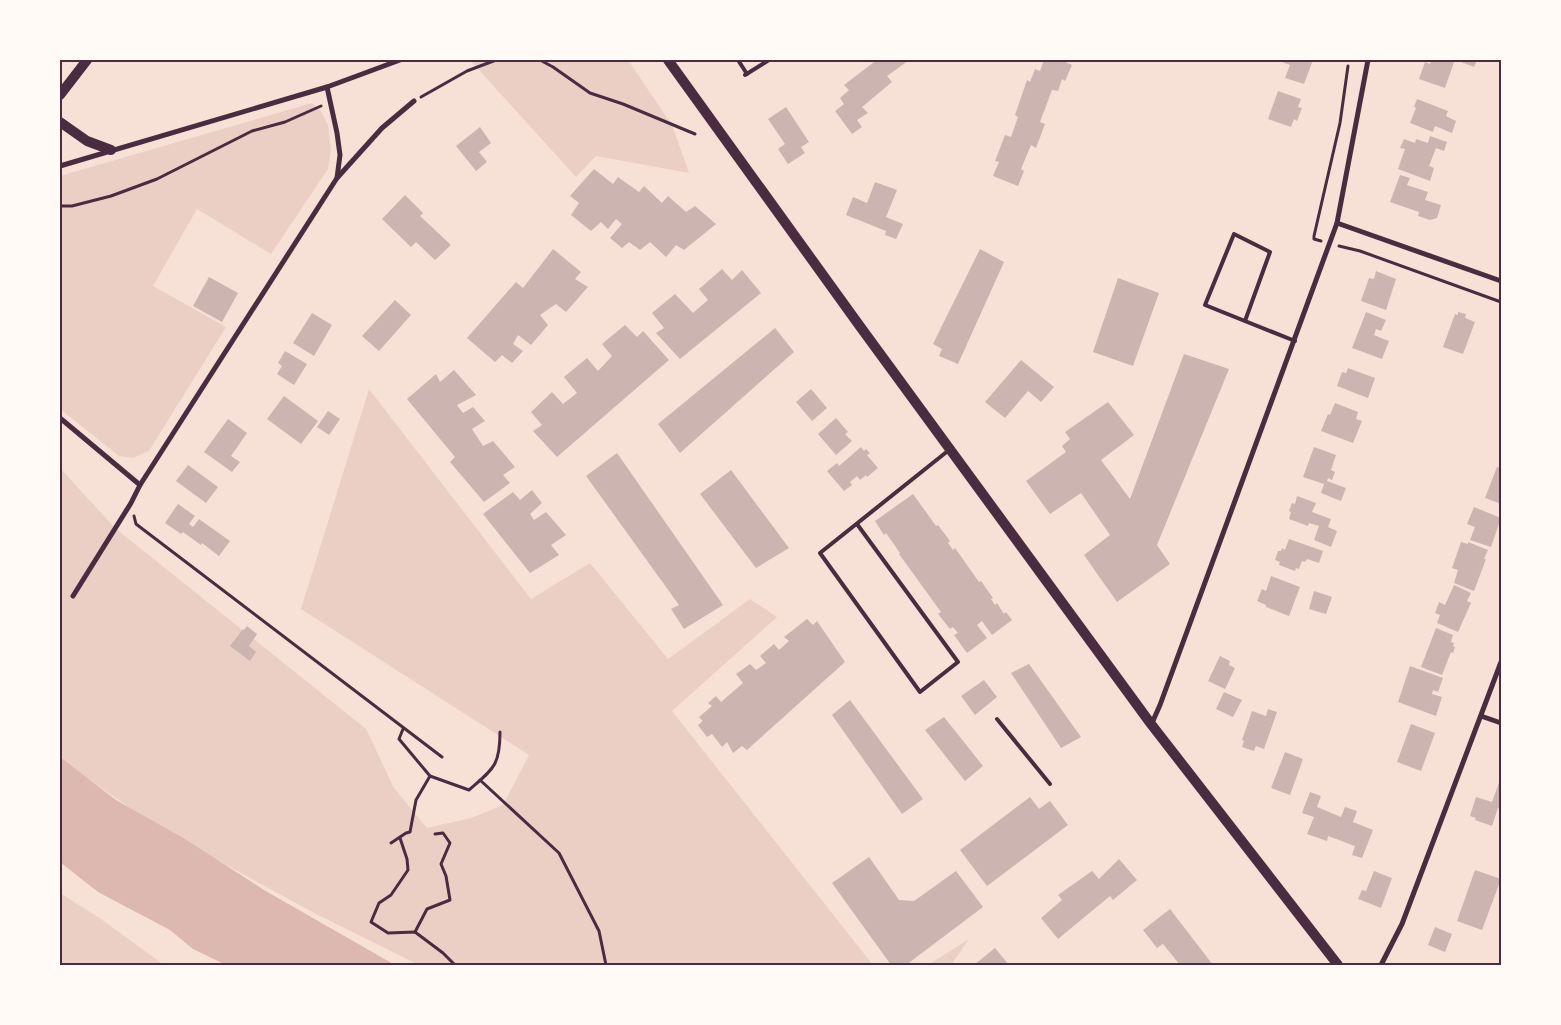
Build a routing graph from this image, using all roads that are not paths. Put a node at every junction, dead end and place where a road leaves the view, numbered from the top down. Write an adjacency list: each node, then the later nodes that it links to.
1 (87, 60): 8 (main road)
2 (400, 60): 7 (street)
3 (668, 60): 19 (main road)
4 (738, 60): 5 (lane)
5 (769, 60)
6 (1368, 60): 14 (street)
7 (327, 87): 11 (street); 13 (street)
8 (60, 94)
9 (414, 101): 13 (street)
10 (60, 122): 11 (main road)
11 (111, 150): 12 (street)
12 (60, 166)
13 (337, 178): 20 (street)
14 (1337, 223): 15 (street); 17 (street)
15 (1501, 281)
16 (1245, 321): 16 (lane); 17 (lane)
17 (1295, 341): 27 (street)
18 (60, 418): 20 (street)
19 (950, 449): 21 (lane); 27 (main road)
20 (140, 485): 22 (street)
21 (857, 524): 21 (lane)
22 (73, 596)
23 (1501, 662): 24 (street)
24 (1481, 716): 26 (street); 30 (street)
25 (997, 719): 28 (lane)
26 (1501, 723)
27 (1151, 724): 29 (main road)
28 (1050, 784)
29 (1338, 965)
30 (1381, 965)

